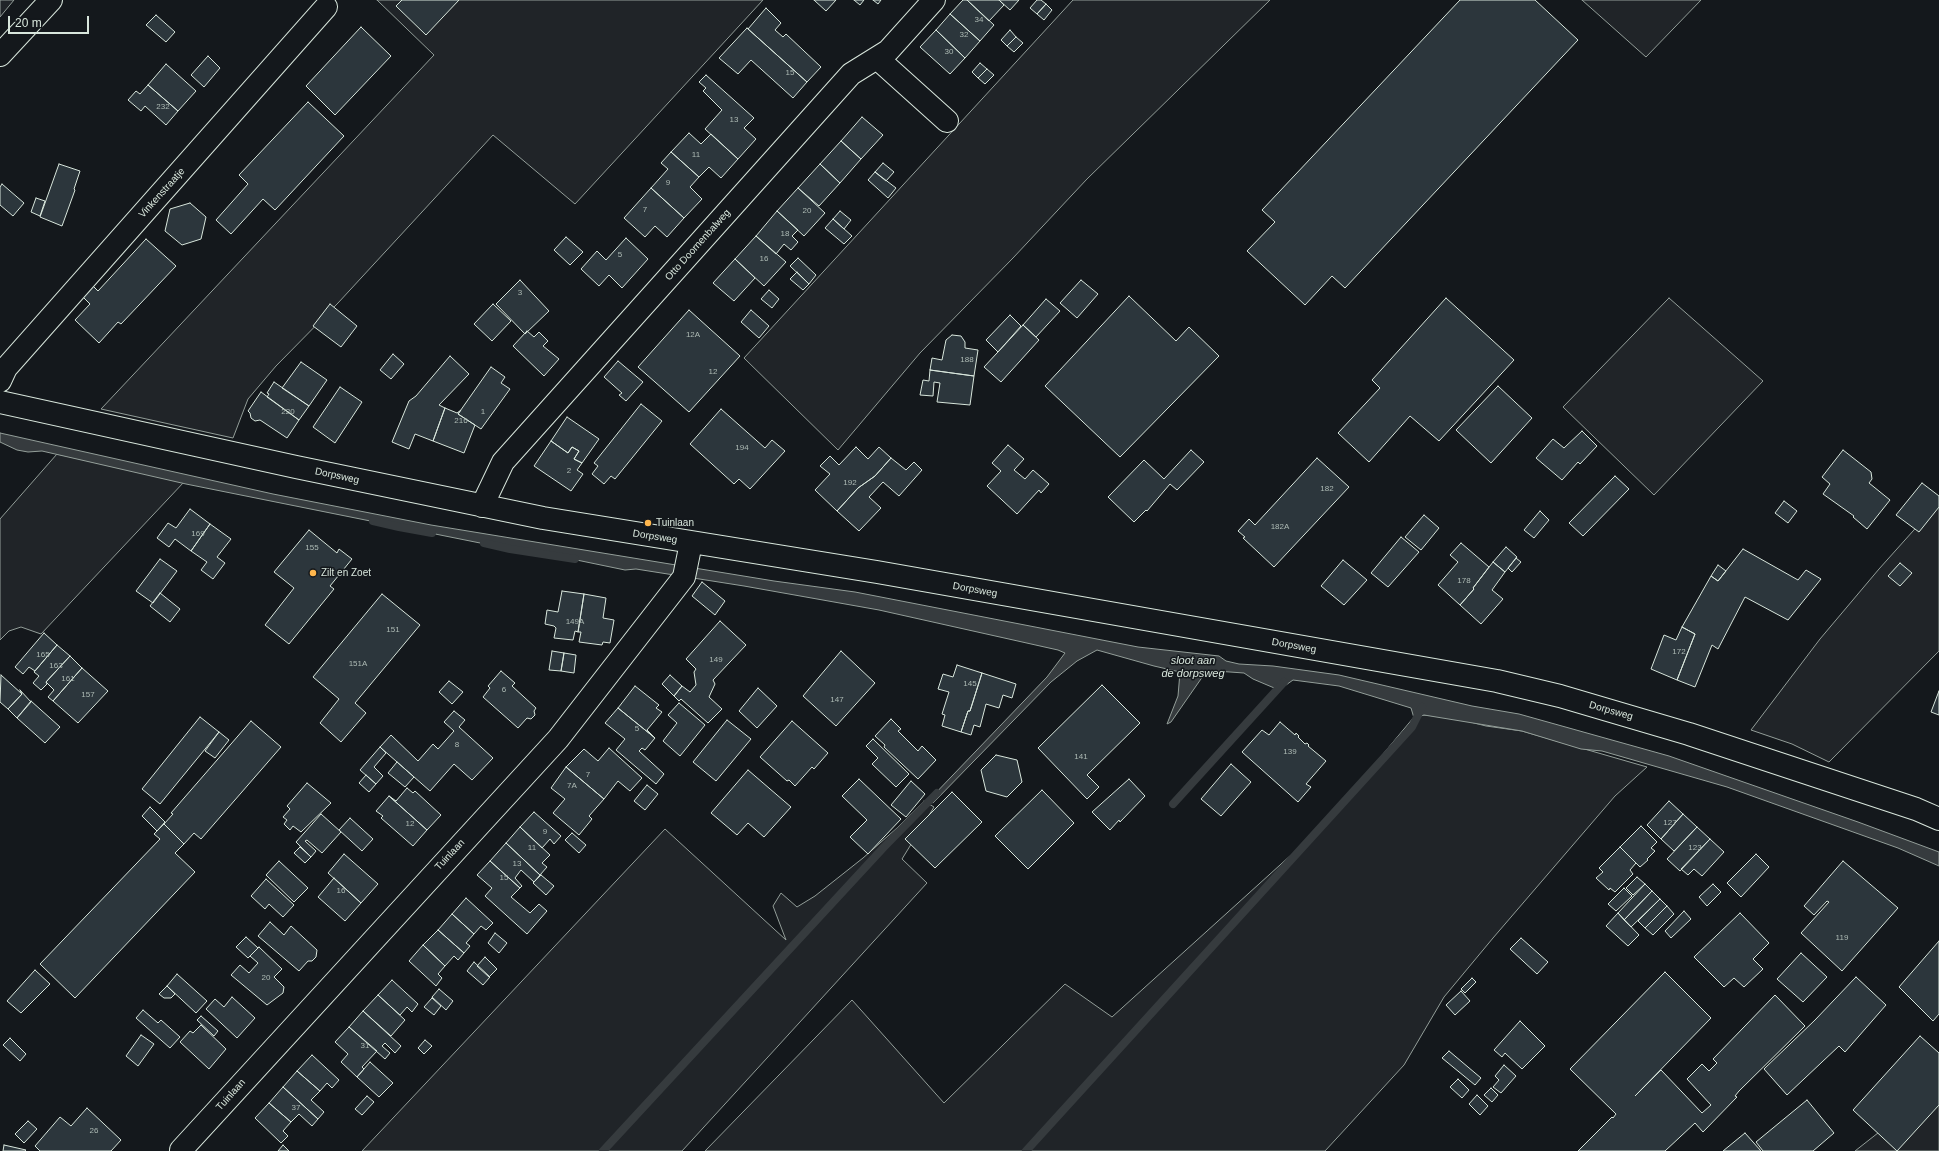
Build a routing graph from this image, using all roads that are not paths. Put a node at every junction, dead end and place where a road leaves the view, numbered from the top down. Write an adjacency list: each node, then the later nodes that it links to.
1 (51, 0): 4 (street)
2 (934, 0): 5 (street, Otto Doornenbalweg)
3 (326, 7): 7 (street, Vinkenstraatje)
4 (0, 55)
5 (877, 58): 6 (street); 9 (street, Otto Doornenbalweg)
6 (947, 121)
7 (0, 381)
8 (0, 402): 9 (street, Dorpsweg)
9 (482, 506): 10 (street, Dorpsweg)
10 (691, 543): 11 (street, Dorpsweg); 12 (street, Tuinlaan)
11 (1939, 819)
12 (181, 1150)

